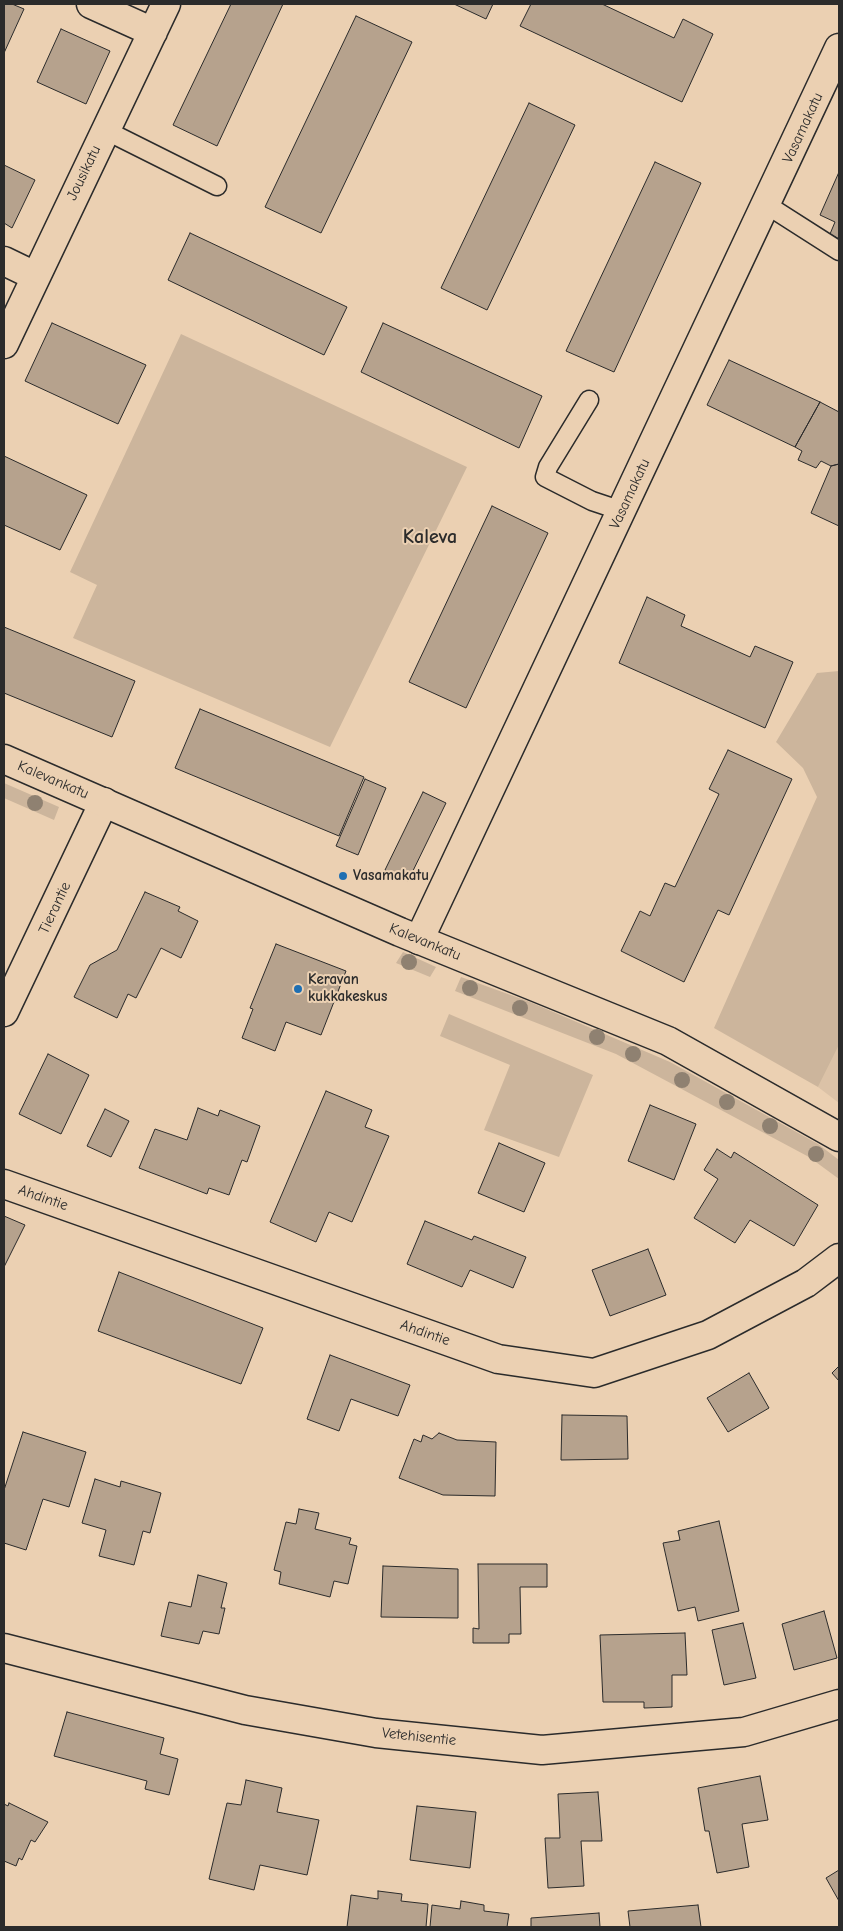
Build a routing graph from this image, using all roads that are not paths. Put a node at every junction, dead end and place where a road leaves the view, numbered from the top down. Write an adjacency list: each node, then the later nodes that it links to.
1 (91, 4): 3 (street)
2 (166, 4): 3 (street, Jousikatu)
3 (152, 32): 5 (street, Jousikatu)
4 (839, 48): 7 (street, Vasamakatu)
5 (105, 130): 6 (lane); 10 (street, Jousikatu)
6 (217, 186)
7 (767, 205): 8 (lane); 13 (street, Vasamakatu)
8 (839, 251)
9 (4, 261): 10 (street)
10 (35, 276): 11 (street, Jousikatu)
11 (4, 344)
12 (589, 400): 13 (lane)
13 (622, 511): 16 (street, Vasamakatu)
14 (4, 759): 15 (street, Kalevankatu)
15 (104, 802): 16 (street, Kalevankatu); 17 (street, Tierantie)
16 (419, 940): 18 (street, Kalevankatu)
17 (4, 1012)
18 (838, 1133)
19 (4, 1184): 20 (street, Ahdintie)
20 (839, 1258)
21 (4, 1648): 22 (street, Vetehisentie)
22 (839, 1704)

